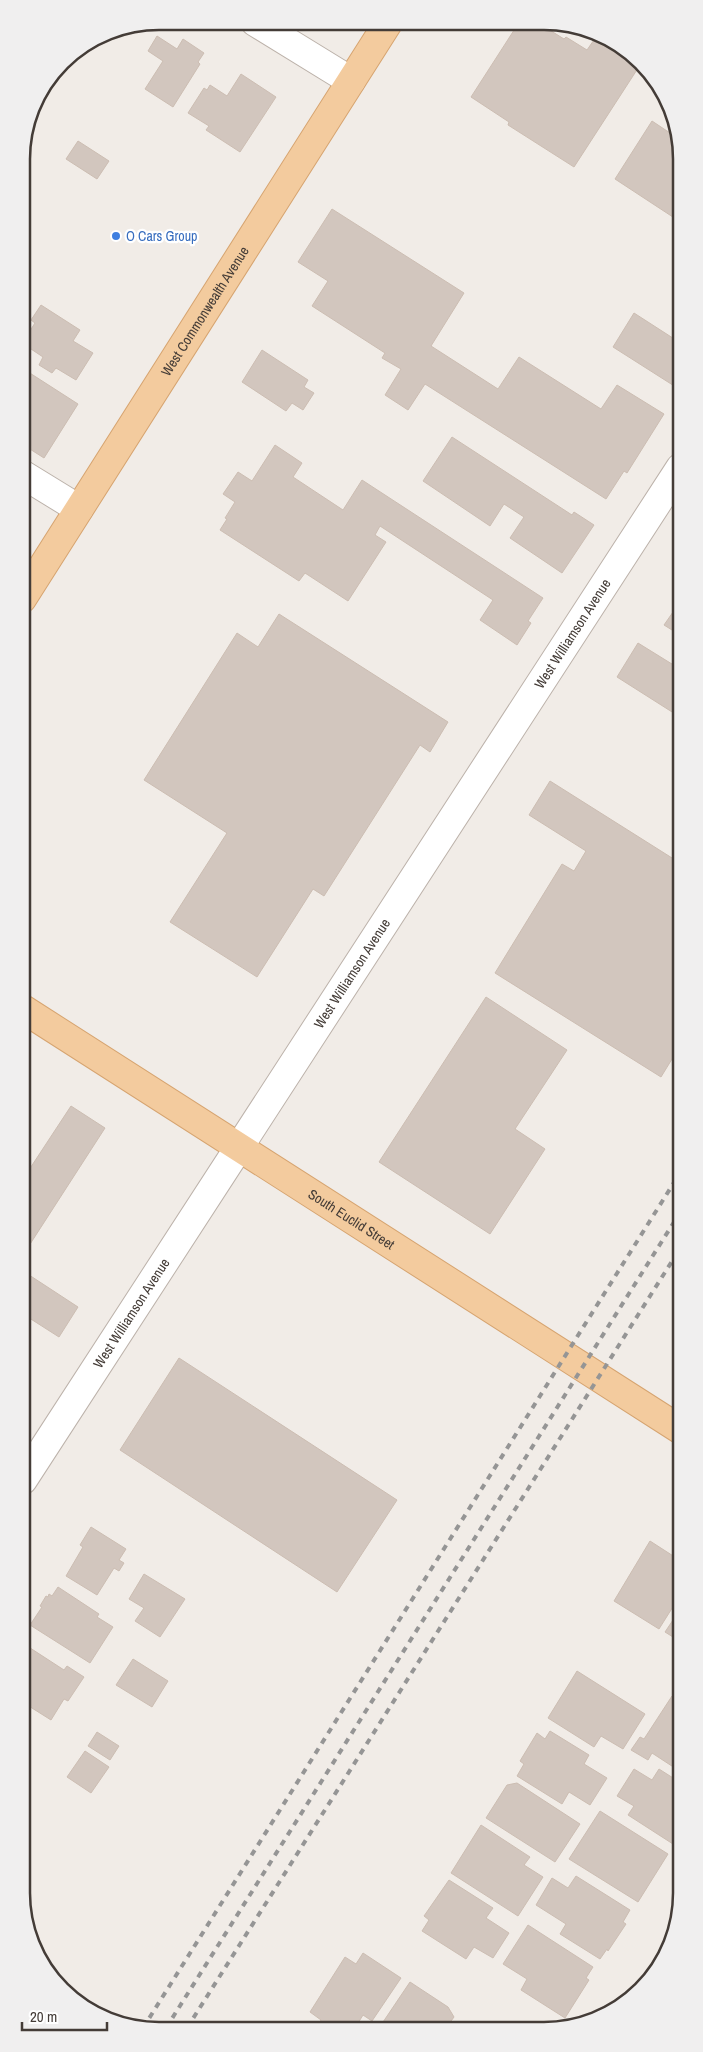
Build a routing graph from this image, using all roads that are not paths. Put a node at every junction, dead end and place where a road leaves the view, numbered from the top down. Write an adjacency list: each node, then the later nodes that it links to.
1 (268, 30): 3 (street)
2 (383, 30): 3 (main road, West Commonwealth Avenue)
3 (351, 80): 6 (main road, West Commonwealth Avenue)
4 (30, 479): 6 (street)
5 (673, 479): 9 (street, West Williamson Avenue)
6 (80, 508): 7 (main road, West Commonwealth Avenue)
7 (30, 586)
8 (30, 1014): 9 (main road, South Euclid Street)
9 (239, 1148): 10 (main road, South Euclid Street); 11 (street, West Williamson Avenue)
10 (673, 1425)
11 (30, 1469)

